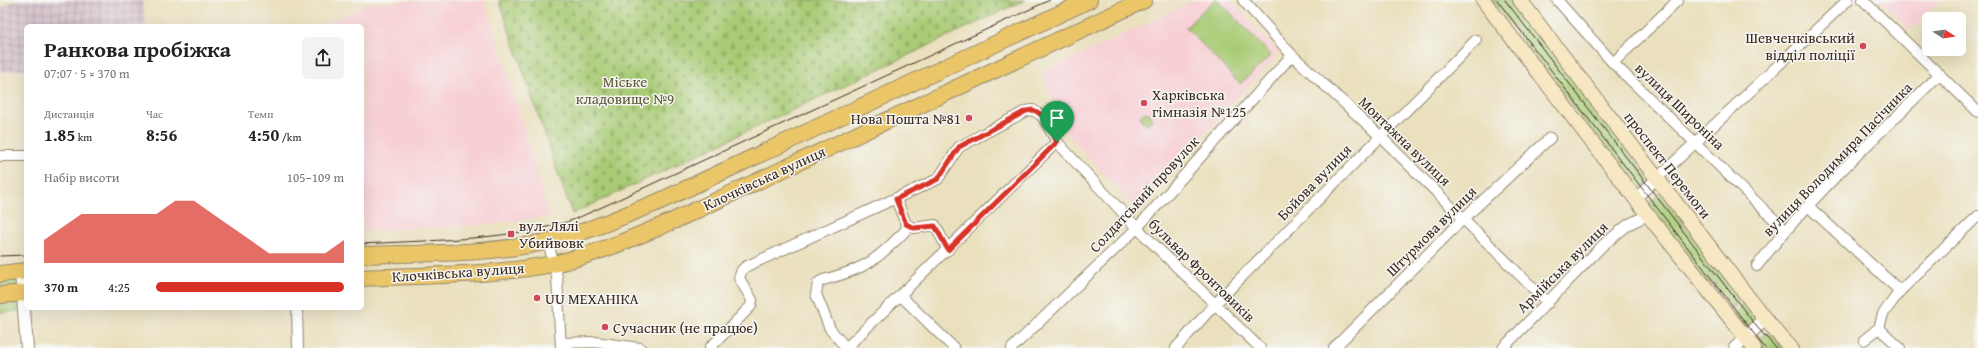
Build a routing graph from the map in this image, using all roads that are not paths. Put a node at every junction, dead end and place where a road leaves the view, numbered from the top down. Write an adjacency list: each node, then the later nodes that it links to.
1 (1090, 0): 31 (main road, Клочківська вулиця)
2 (1144, 0): 34 (main road, Клочківська вулиця)
3 (1243, 0): 11 (street, Монтажна вулиця)
4 (1483, 0): 22 (main road)
5 (1520, 0): 21 (main road, проспект Перемоги)
6 (1557, 0): 12 (street, вулиця Широніна)
7 (1678, 0): 12 (street)
8 (1848, 0): 18 (street)
9 (1863, 0): 13 (street)
10 (1476, 40): 15 (street, Бойова вулиця)
11 (1292, 55): 15 (street, Монтажна вулиця); 29 (street, Солдатський провулок)
12 (1613, 63): 18 (street, вулиця Широніна)
13 (1940, 74): 14 (street); 24 (street, вулиця Володимира Пасічника)
14 (1978, 112)
15 (1380, 136): 27 (street, Монтажна вулиця); 44 (street, Бойова вулиця)
16 (1550, 138): 27 (street, Штурмова вулиця)
17 (1057, 142): 23 (street, бульвар Фронтовиків); 29 (street, бульвар Фронтовиків); 32 (street)
18 (1696, 142): 21 (street); 30 (street, вулиця Широніна)
19 (0, 156): 20 (street)
20 (24, 156)
21 (1658, 180): 22 (street); 47 (main road, проспект Перемоги)
22 (1636, 198): 25 (main road)
23 (896, 199): 28 (street); 55 (street, бульвар Фронтовиків)
24 (1808, 206): 30 (street, вулиця Володимира Пасічника); 39 (street)
25 (1648, 215): 43 (street, Армійська вулиця); 50 (main road)
26 (1978, 216): 39 (street)
27 (1463, 219): 43 (street, Монтажна вулиця); 61 (street, Штурмова вулиця)
28 (909, 227): 32 (street); 56 (street)
29 (1137, 228): 44 (street, бульвар Фронтовиків); 58 (street, Солдатський провулок)
30 (1785, 230): 35 (street, вулиця Володимира Пасічника)
31 (548, 242): 33 (main road, Клочківська вулиця); 34 (street)
32 (948, 250): 42 (street)
33 (364, 254)
34 (554, 263): 38 (main road, Клочківська вулиця); 51 (street)
35 (1757, 266)
36 (24, 272): 37 (main road)
37 (0, 274)
38 (364, 278)
39 (1900, 292): 48 (street)
40 (24, 293): 41 (main road)
41 (0, 295)
42 (901, 296): 56 (street); 57 (street)
43 (1548, 303): 62 (street, Армійська вулиця)
44 (1215, 304): 59 (street, Бойова вулиця); 60 (street, бульвар Фронтовиків)
45 (26, 310): 52 (street)
46 (297, 310): 53 (street)
47 (1765, 318): 50 (street); 64 (main road, проспект Перемоги)
48 (1879, 328): 49 (street); 65 (street)
49 (1864, 340)
50 (1750, 343): 63 (street)
51 (561, 345): 54 (street)
52 (27, 348)
53 (298, 348)
54 (640, 348)
55 (710, 348)
56 (846, 348)
57 (954, 348)
58 (1012, 348)
59 (1176, 348)
60 (1260, 348)
61 (1334, 348)
62 (1503, 348)
63 (1735, 348)
64 (1791, 348)
65 (1900, 348)

